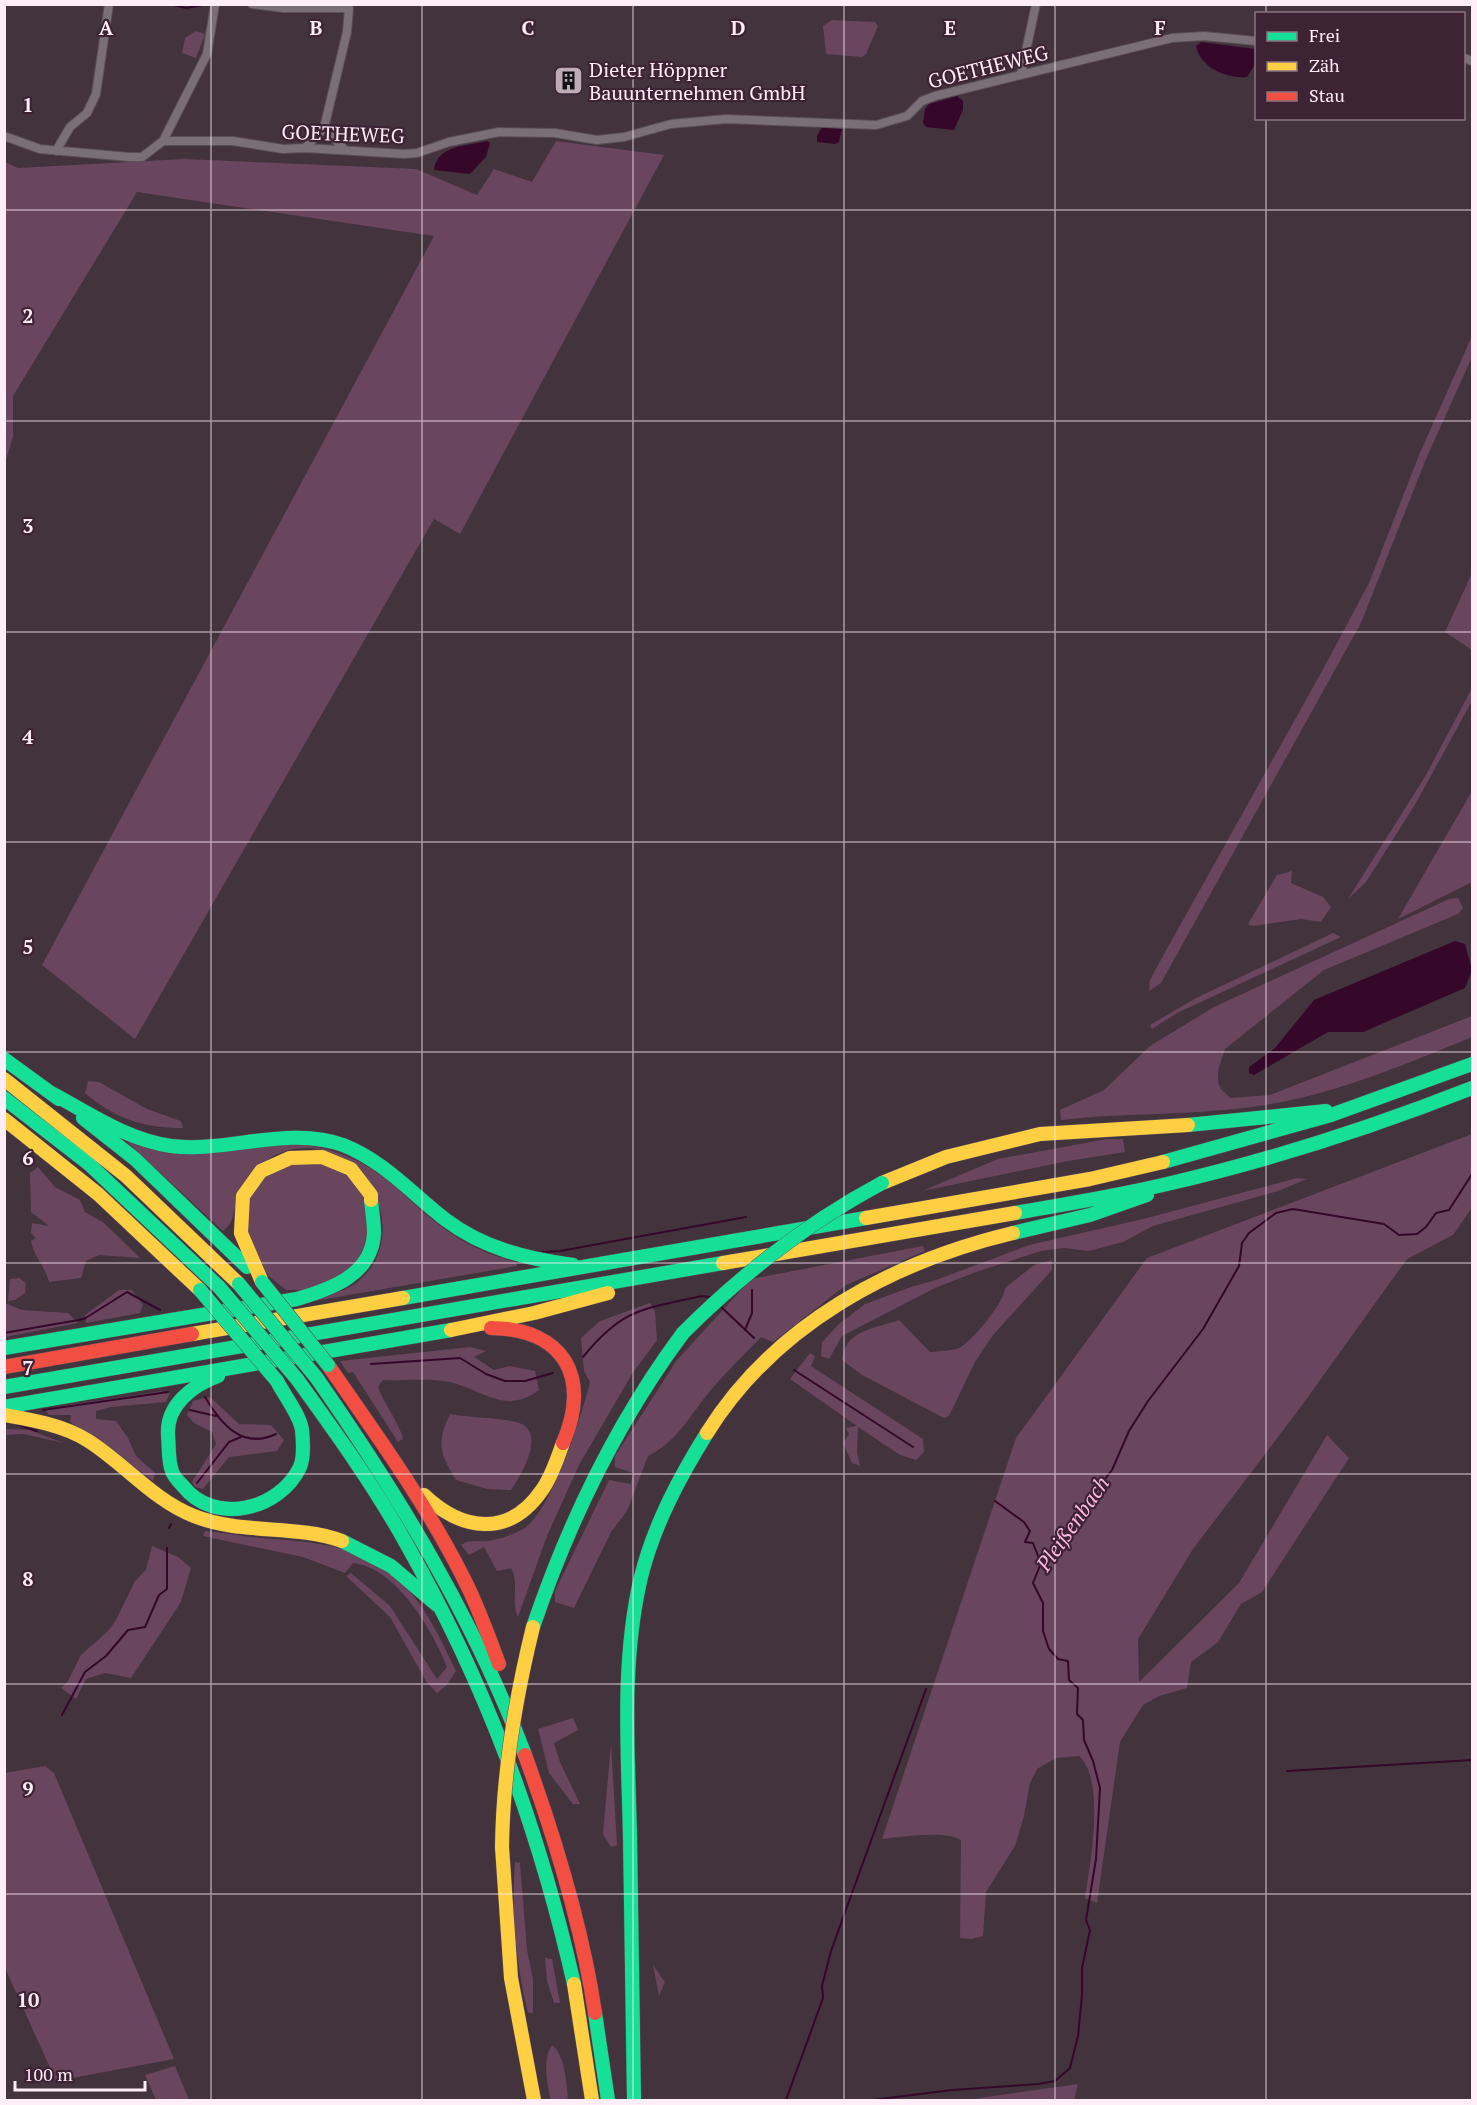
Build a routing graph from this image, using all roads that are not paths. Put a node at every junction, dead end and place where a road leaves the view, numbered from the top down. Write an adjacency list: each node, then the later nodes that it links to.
1 (109, 4): 12 (street)
2 (252, 4): 7 (street)
3 (1036, 4): 6 (street)
4 (215, 6): 9 (street)
5 (1255, 41): 6 (street, GOETHEWEG)
6 (1021, 74): 11 (street, GOETHEWEG)
7 (324, 128): 10 (street); 11 (street)
8 (4, 136): 12 (street)
9 (163, 141): 10 (street, GOETHEWEG); 12 (street)
10 (305, 148): 11 (street, GOETHEWEG)
11 (345, 150)
12 (56, 151)
13 (4, 1059): 17 (highway)
14 (1473, 1064): 19 (highway)
15 (4, 1079): 34 (highway, bridge)
16 (1473, 1088): 21 (highway)
17 (51, 1093): 22 (highway); 24 (highway)
18 (4, 1098): 33 (highway, bridge)
19 (1353, 1109): 22 (highway); 35 (highway, bridge)
20 (4, 1119): 27 (highway, bridge)
21 (1172, 1184): 23 (highway); 38 (highway)
22 (588, 1267): 28 (highway)
23 (674, 1273): 25 (highway); 29 (highway)
24 (261, 1282): 26 (highway); 32 (highway, bridge)
25 (455, 1329): 27 (highway); 32 (highway)
26 (4, 1348)
27 (259, 1363): 30 (highway)
28 (4, 1367)
29 (4, 1388)
30 (4, 1407)
31 (4, 1415): 33 (highway)
32 (405, 1476): 34 (highway)
33 (447, 1616): 36 (highway)
34 (533, 1773): 37 (highway)
35 (534, 2100)
36 (592, 2100)
37 (608, 2100)
38 (634, 2100)

